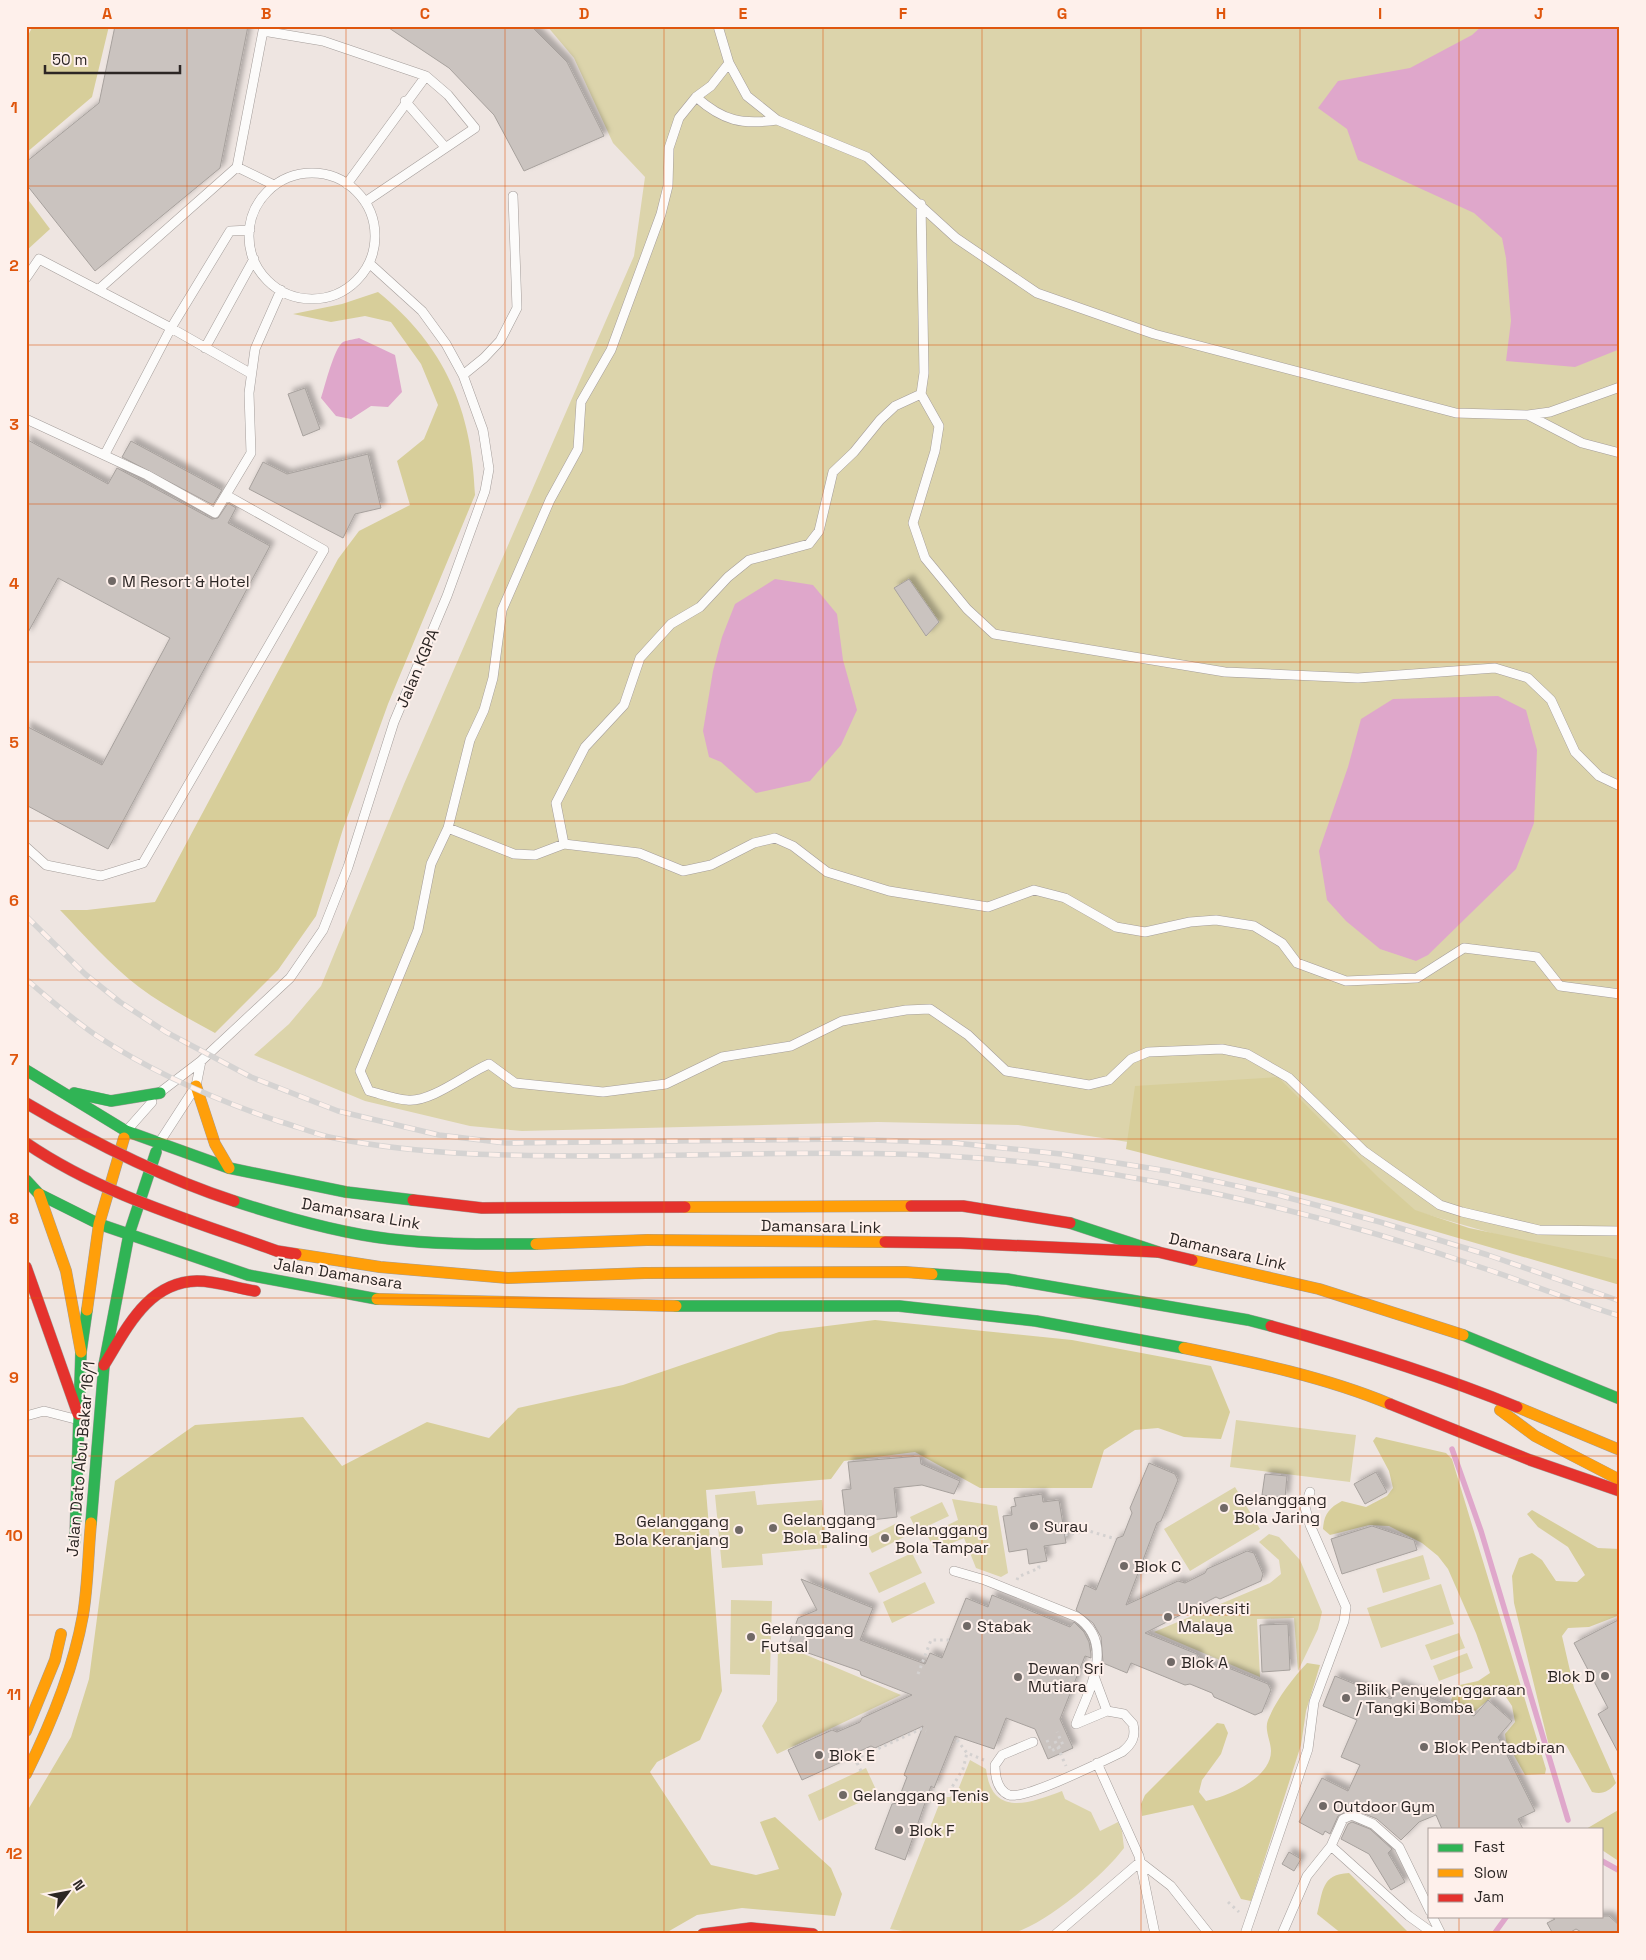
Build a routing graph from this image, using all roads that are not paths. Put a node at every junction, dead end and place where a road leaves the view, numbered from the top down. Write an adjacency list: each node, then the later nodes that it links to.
1 (718, 26): 2 (lane)
2 (729, 63): 4 (lane); 6 (lane)
3 (426, 76): 5 (lane); 7 (lane); 8 (lane)
4 (696, 97): 6 (lane); 32 (lane)
5 (405, 101): 7 (lane); 9 (lane)
6 (777, 120): 13 (lane)
7 (445, 147): 12 (lane)
8 (237, 167): 10 (lane); 18 (lane)
9 (347, 184): 10 (lane); 12 (lane)
10 (274, 185): 14 (lane)
11 (513, 196): 23 (lane)
12 (365, 202): 16 (lane)
13 (921, 204): 25 (lane); 26 (lane)
14 (250, 230): 15 (lane); 20 (lane)
15 (254, 259): 19 (lane); 21 (lane)
16 (369, 263): 19 (lane); 23 (lane, Jalan KGPA)
17 (26, 278): 18 (lane)
18 (98, 290): 20 (lane)
19 (281, 290): 22 (lane)
20 (171, 328): 21 (lane); 29 (lane)
21 (205, 348): 22 (lane)
22 (250, 373): 30 (lane)
23 (463, 375): 36 (lane, Jalan KGPA)
24 (1620, 388): 26 (lane)
25 (921, 394): 31 (lane); 33 (lane)
26 (1528, 415): 28 (lane)
27 (26, 419): 29 (lane)
28 (1620, 453)
29 (105, 454): 30 (lane)
30 (226, 495): 34 (lane)
31 (1620, 786)
32 (448, 828): 33 (lane); 50 (lane)
33 (564, 844): 35 (lane)
34 (26, 846)
35 (1620, 994)
36 (201, 1061): 39 (lane); 40 (lane, Jalan KGPA)
37 (26, 1070): 38 (main road)
38 (49, 1086): 40 (main road); 42 (main road)
39 (196, 1086): 44 (lane); 45 (main road)
40 (160, 1093): 42 (lane, Jalan KGPA)
41 (26, 1103): 52 (main road, Damansara Link, bridge)
42 (126, 1131): 44 (main road); 49 (main road, Jalan Dato Abu Bakar 16/1)
43 (26, 1143): 59 (main road, bridge)
44 (159, 1144): 45 (main road); 51 (main road, Jalan Dato Abu Bakar 16/1)
45 (229, 1168): 52 (main road)
46 (26, 1180): 47 (main road, Jalan Damansara)
47 (38, 1194): 48 (main road); 49 (main road, Jalan Damansara); 57 (main road)
48 (26, 1195)
49 (98, 1224): 51 (main road, Jalan Damansara); 57 (main road, Jalan Dato Abu Bakar 16/1)
50 (1620, 1231)
51 (129, 1234): 55 (main road, Jalan Damansara); 58 (main road, Jalan Dato Abu Bakar 16/1)
52 (1158, 1252): 60 (main road, Damansara Link)
53 (26, 1267): 62 (main road)
54 (264, 1292): 58 (main road)
55 (617, 1306): 56 (main road); 65 (main road, Jalan Damansara)
56 (387, 1311)
57 (82, 1352): 62 (main road, Jalan Dato Abu Bakar 16/1)
58 (104, 1365): 75 (main road, Jalan Dato Abu Bakar 16/1)
59 (1468, 1387): 63 (main road); 64 (main road)
60 (1620, 1399)
61 (26, 1416): 62 (lane)
62 (78, 1417): 67 (main road, Jalan Dato Abu Bakar 16/1)
63 (1620, 1450)
64 (1620, 1480)
65 (1620, 1491)
66 (1310, 1492): 85 (lane)
67 (75, 1550)
68 (954, 1571): 70 (lane)
69 (63, 1625): 72 (main road)
70 (1094, 1676): 71 (lane); 71 (lane)
71 (1107, 1711): 74 (lane)
72 (26, 1731)
73 (1034, 1742): 74 (lane)
74 (1097, 1763): 77 (lane)
75 (26, 1774)
76 (1331, 1846): 78 (lane); 86 (lane); 87 (lane)
77 (1140, 1862): 82 (lane); 83 (lane); 84 (lane)
78 (1428, 1906)
79 (1433, 1918): 88 (lane)
80 (703, 1934): 81 (main road)
81 (813, 1934)
82 (1056, 1934)
83 (1155, 1934)
84 (1210, 1934)
85 (1245, 1934)
86 (1282, 1934)
87 (1434, 1934)
88 (1441, 1934)

